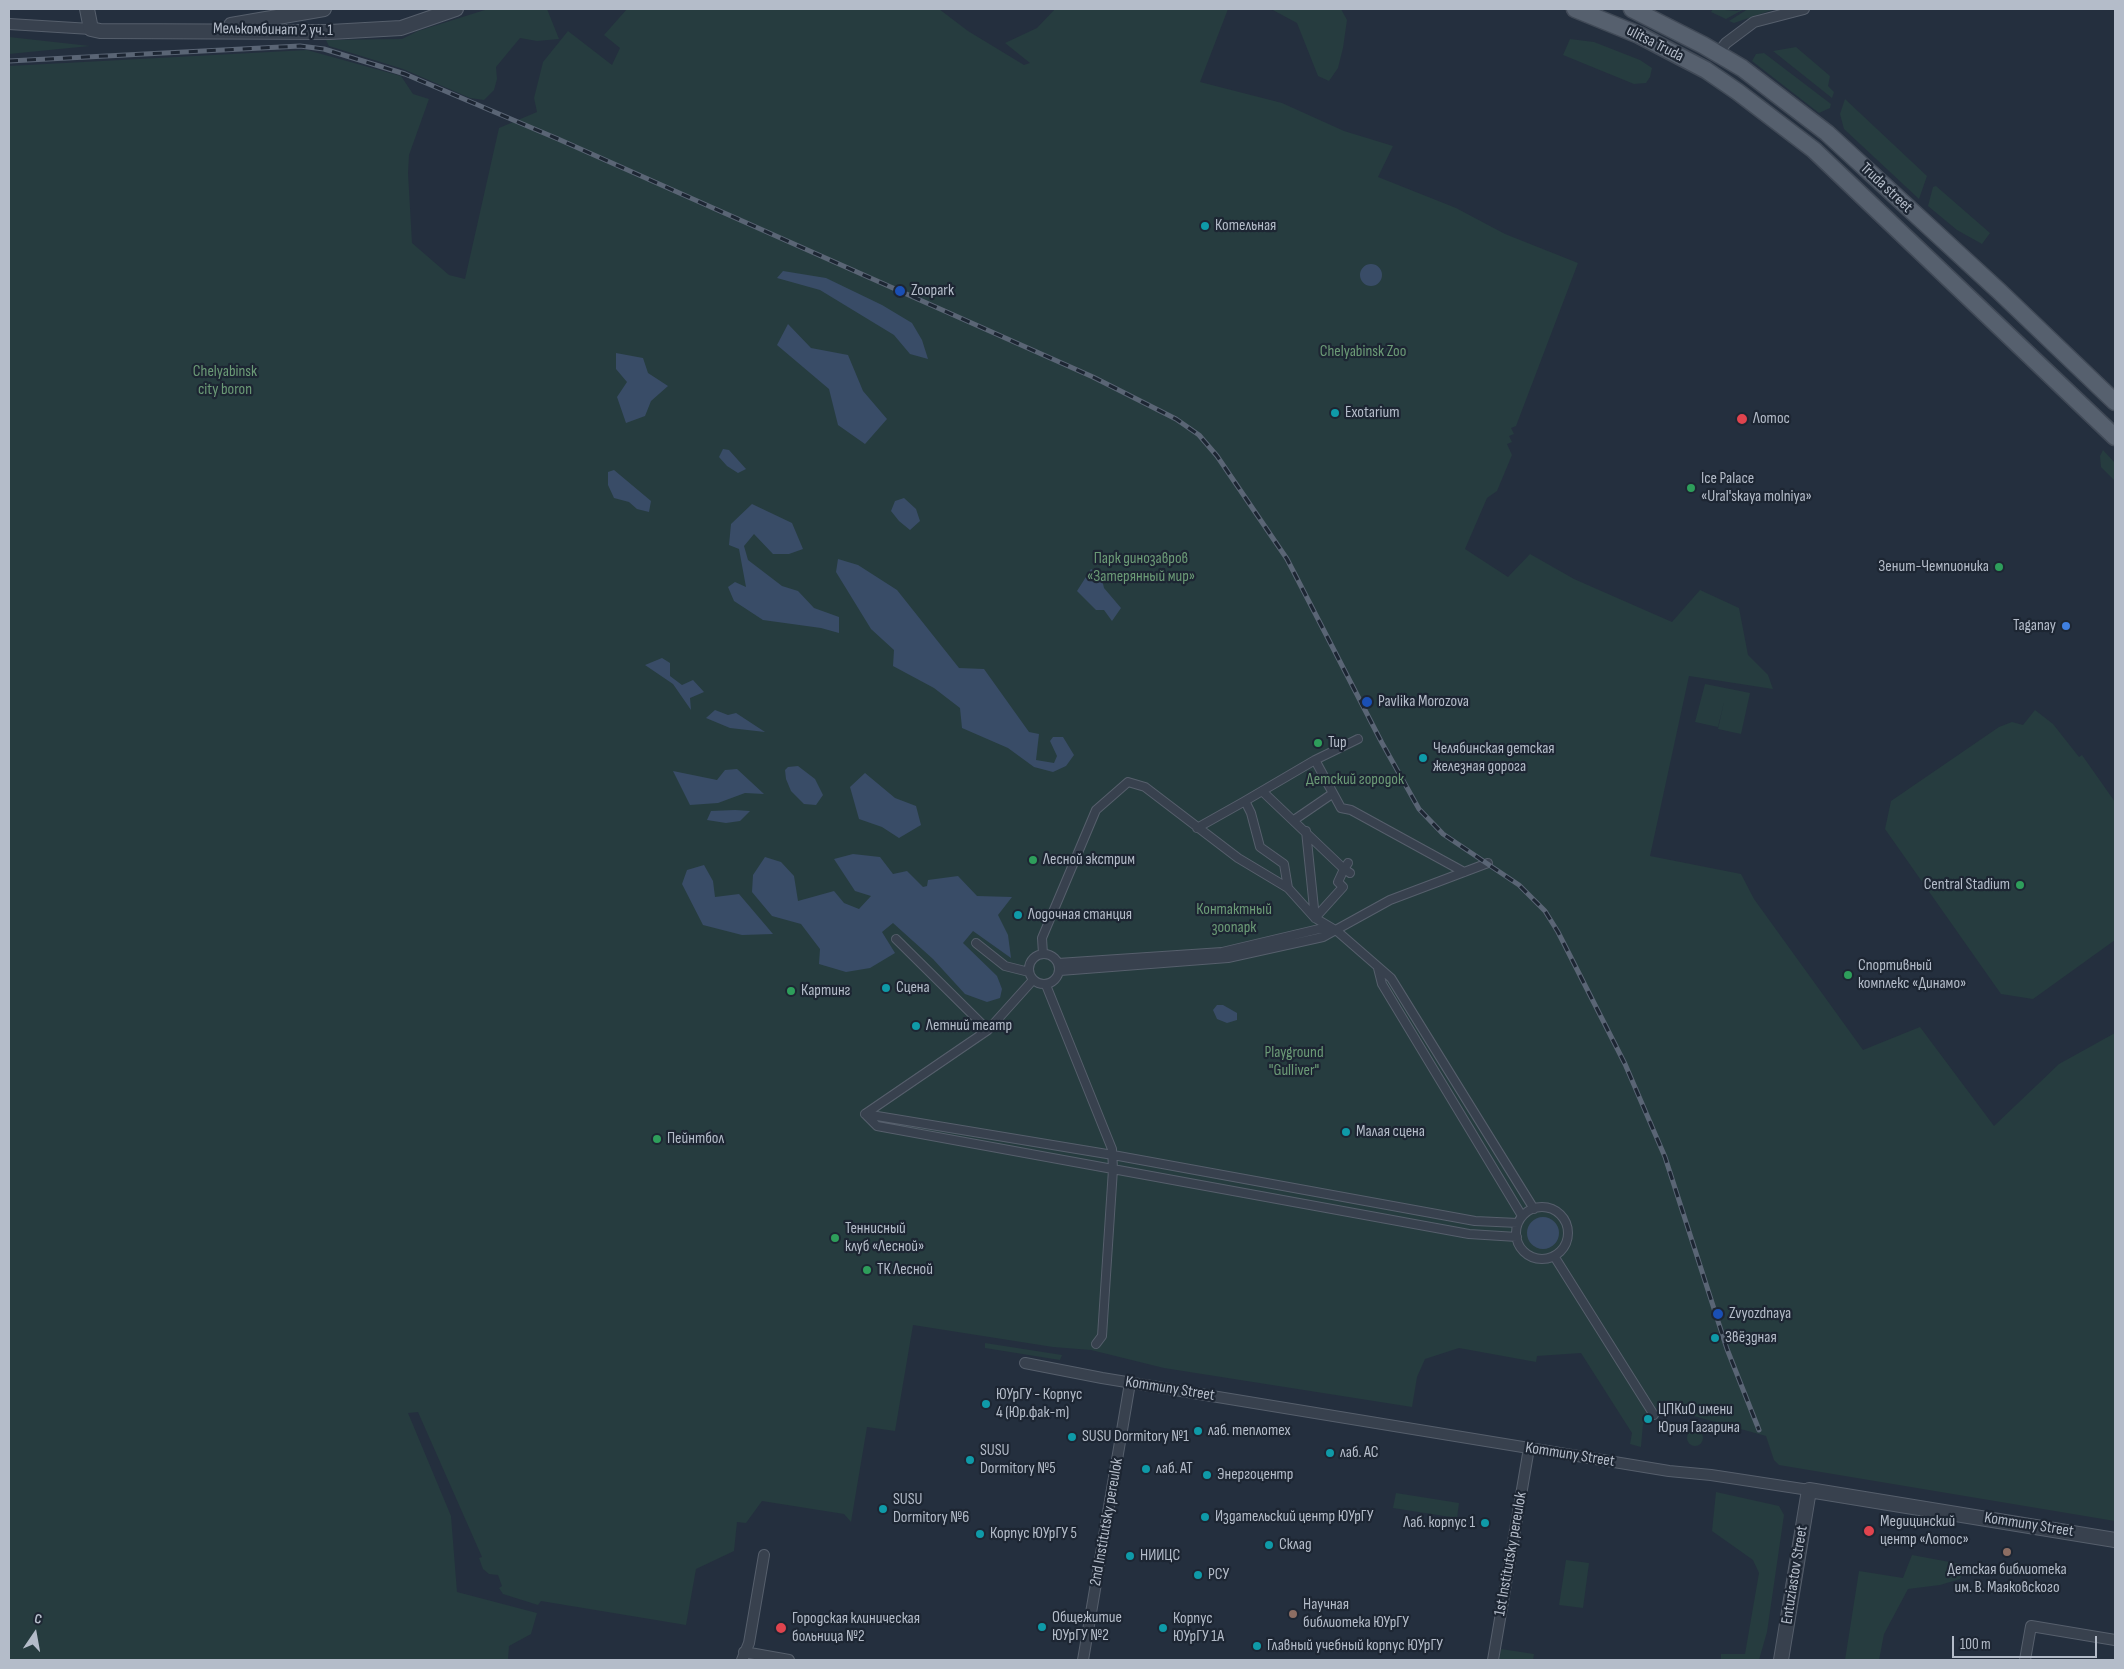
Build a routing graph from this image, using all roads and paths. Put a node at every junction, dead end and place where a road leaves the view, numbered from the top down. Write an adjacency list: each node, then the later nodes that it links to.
1 (87, 9): 8 (street)
2 (324, 9): 9 (street, Мелькомбинат 2 уч. 1)
3 (456, 9): 9 (street, Мелькомбинат 2 уч. 1)
4 (1576, 9): 11 (main road, ulitsa Truda)
5 (1632, 9): 10 (main road, Truda street)
6 (1804, 9): 10 (street)
7 (9, 24): 8 (street)
8 (91, 29): 9 (street)
9 (205, 30)
10 (1718, 53): 11 (main road); 12 (main road, Truda street)
11 (1706, 70): 13 (main road, Truda street)
12 (2028, 318): 13 (main road); 14 (main road, Truda street)
13 (2011, 336): 15 (main road, Truda street)
14 (2115, 402)
15 (2115, 437)
16 (1358, 739): 17 (street)
17 (1315, 760): 18 (street); 19 (street)
18 (1262, 791): 20 (street); 21 (street)
19 (1332, 794): 21 (street); 25 (street)
20 (1245, 801): 22 (street); 26 (street)
21 (1294, 820): 23 (street)
22 (1198, 828): 26 (street); 31 (street)
23 (1306, 831): 27 (street); 27 (street)
24 (1488, 863): 25 (street)
25 (1464, 872): 28 (street)
26 (1288, 888): 27 (street)
27 (1316, 918): 28 (street)
28 (1337, 931): 32 (street); 33 (street)
29 (896, 939): 37 (street)
30 (976, 943): 34 (street)
31 (1043, 954): 32 (street); 34 (street)
32 (1059, 967): 36 (street)
33 (1378, 968): 41 (street); 42 (street)
34 (1029, 972): 35 (street)
35 (1033, 980): 36 (street); 37 (street)
36 (1046, 985): 39 (street)
37 (988, 1030): 38 (street)
38 (865, 1114): 39 (street); 40 (street)
39 (1113, 1155): 40 (street); 42 (street)
40 (1114, 1169): 43 (street); 45 (street)
41 (1534, 1208): 42 (street); 44 (street)
42 (1520, 1220): 43 (street)
43 (1516, 1237): 44 (street)
44 (1554, 1256): 48 (street)
45 (1096, 1344)
46 (1025, 1363): 47 (street, Kommuny Street)
47 (1130, 1383): 49 (street, Kommuny Street); 56 (street, 2nd Institutsky pereulok)
48 (1654, 1415)
49 (1530, 1448): 50 (street, Kommuny Street); 57 (street, 1st Institutsky pereulok)
50 (1809, 1490): 51 (street, Kommuny Street); 58 (street, Entuziastov Street)
51 (2115, 1540)
52 (764, 1555): 54 (street)
53 (2115, 1640): 59 (street)
54 (743, 1656): 55 (street)
55 (789, 1660)
56 (1084, 1660)
57 (1494, 1660)
58 (1781, 1660)
59 (2025, 1660)

